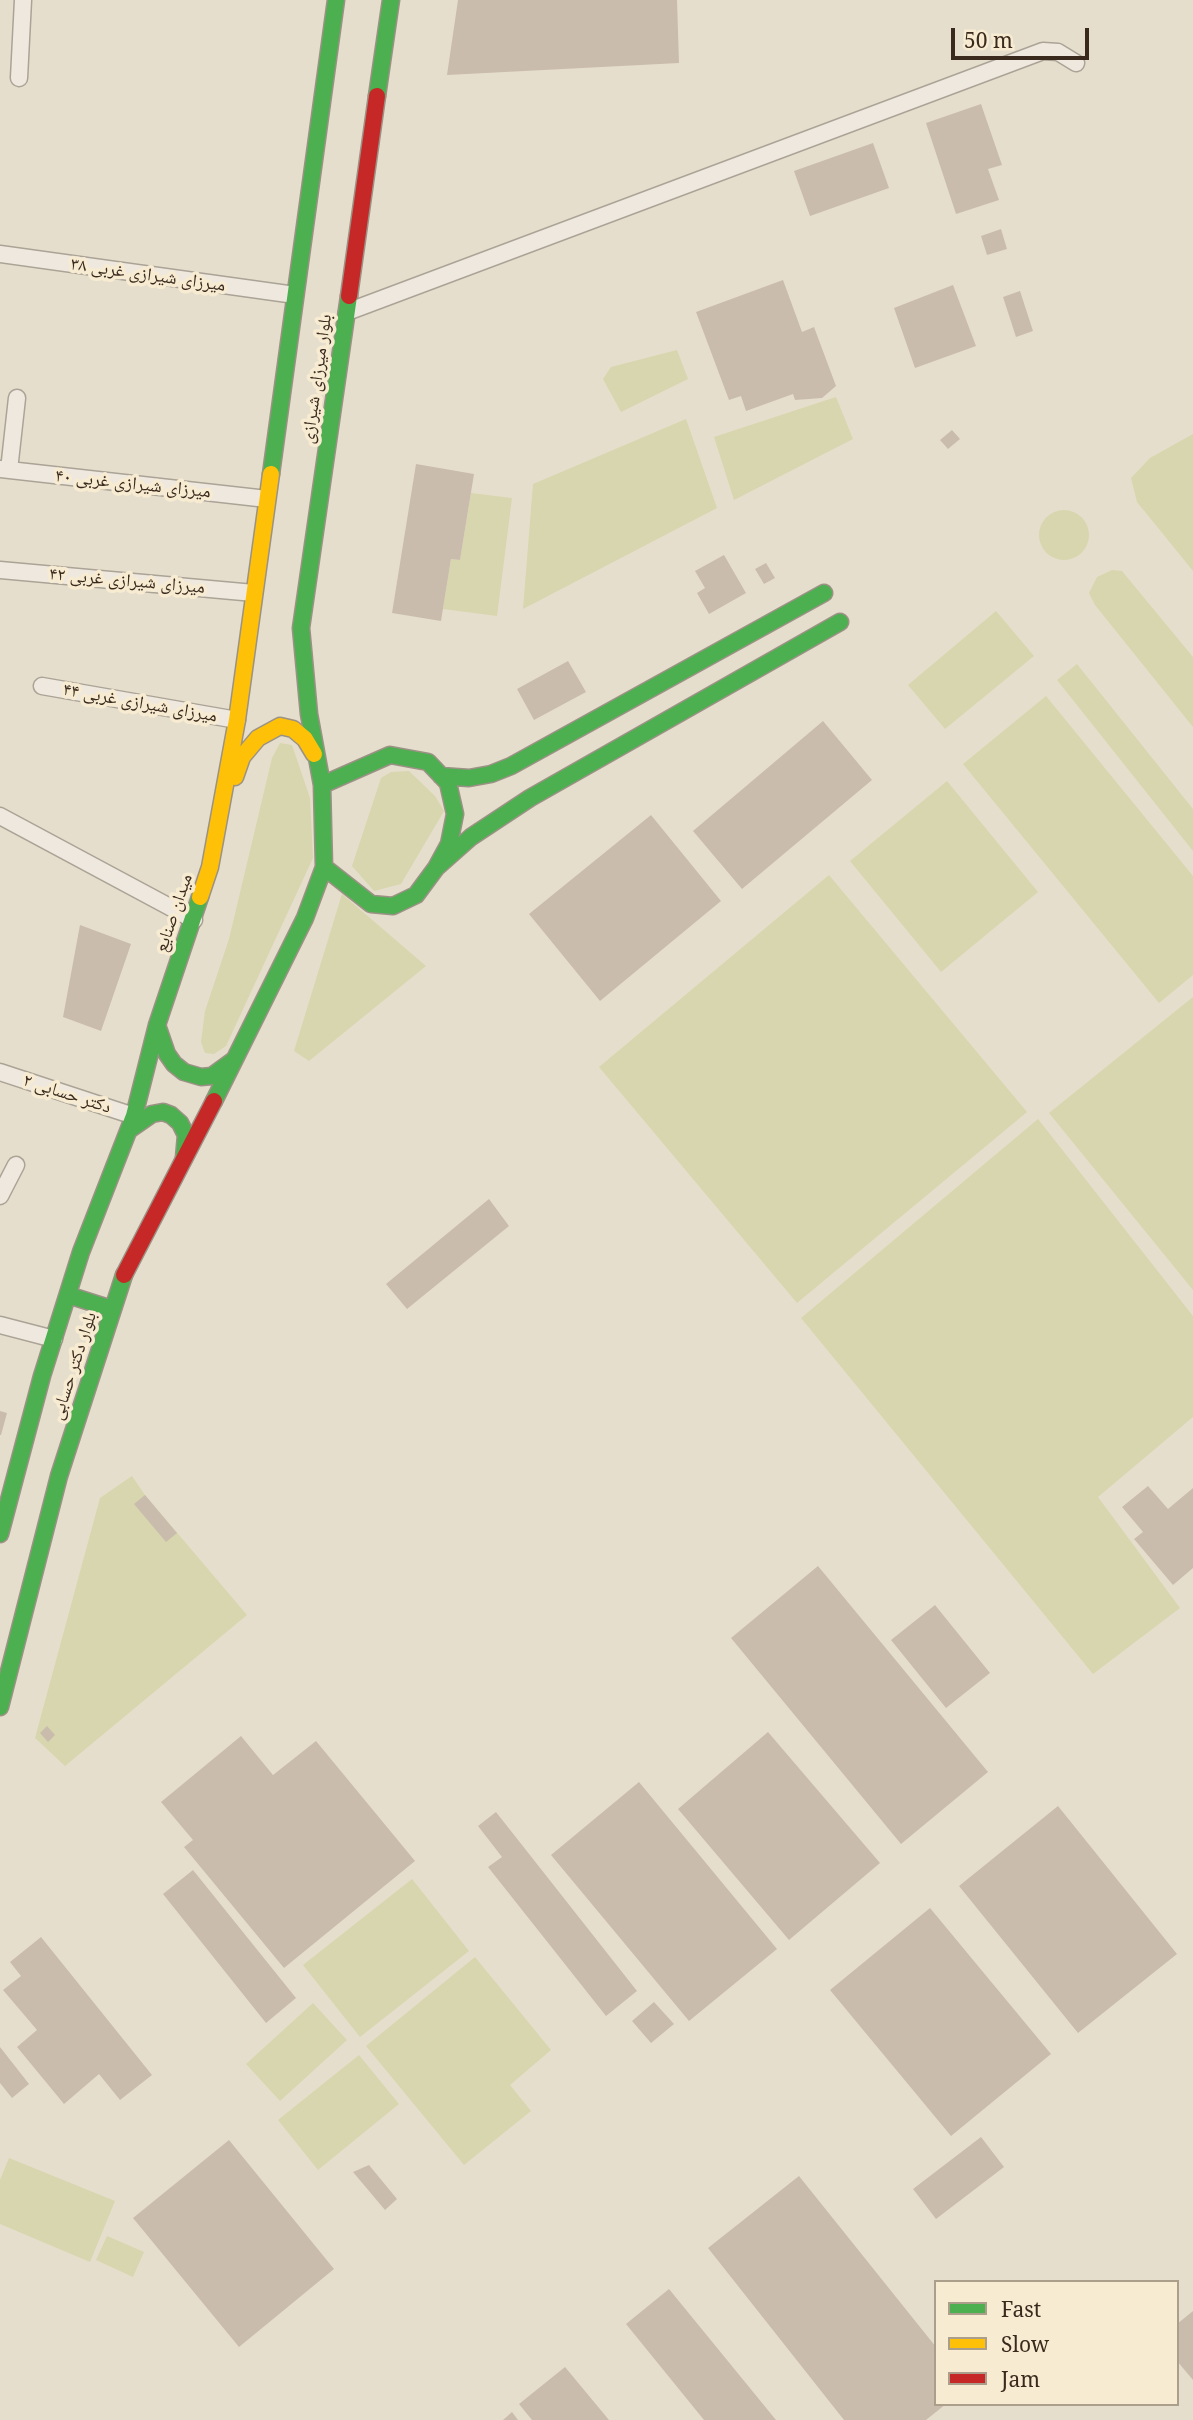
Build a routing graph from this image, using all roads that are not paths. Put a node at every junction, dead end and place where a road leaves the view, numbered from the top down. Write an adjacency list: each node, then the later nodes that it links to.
1 (23, 0): 5 (street)
2 (336, 0): 7 (main road, بلوار میرزای شیرازی)
3 (391, 0): 8 (main road, بلوار میرزای شیرازی)
4 (1076, 62): 8 (street)
5 (19, 78)
6 (0, 254): 7 (street, میرزای شیرازی غربی ۳۸)
7 (295, 295): 11 (main road, بلوار میرزای شیرازی)
8 (346, 312): 18 (main road, بلوار میرزای شیرازی)
9 (17, 398): 10 (street)
10 (5, 469): 11 (street, میرزای شیرازی غربی ۴۰)
11 (267, 499): 13 (main road, بلوار میرزای شیرازی)
12 (0, 570): 13 (street, میرزای شیرازی غربی ۴۲)
13 (254, 593): 17 (main road, بلوار میرزای شیرازی)
14 (824, 593): 19 (main road)
15 (840, 622): 24 (main road)
16 (42, 686): 17 (street, میرزای شیرازی غربی ۴۴)
17 (237, 720): 21 (main road, میدان صنایع)
18 (319, 764): 20 (main road); 21 (main road)
19 (441, 776): 20 (main road); 24 (main road)
20 (322, 785): 23 (main road)
21 (222, 811): 25 (main road, میدان صنایع)
22 (0, 816): 25 (street)
23 (324, 867): 24 (main road); 27 (main road)
24 (436, 868)
25 (194, 920): 26 (main road, میدان صنایع)
26 (157, 1025): 27 (main road); 29 (main road, میدان صنایع)
27 (237, 1057): 31 (main road, بلوار دکتر حسابی)
28 (0, 1072): 29 (street, دکتر حسابی ۲)
29 (131, 1123): 31 (main road); 33 (main road, بلوار دکتر حسابی)
30 (16, 1165): 32 (street)
31 (182, 1165): 34 (main road, بلوار دکتر حسابی)
32 (0, 1196)
33 (68, 1295): 34 (main road); 36 (main road, بلوار دکتر حسابی)
34 (112, 1310): 38 (main road, بلوار دکتر حسابی)
35 (0, 1325): 36 (street)
36 (54, 1339): 37 (main road, بلوار دکتر حسابی)
37 (0, 1534)
38 (0, 1707)

